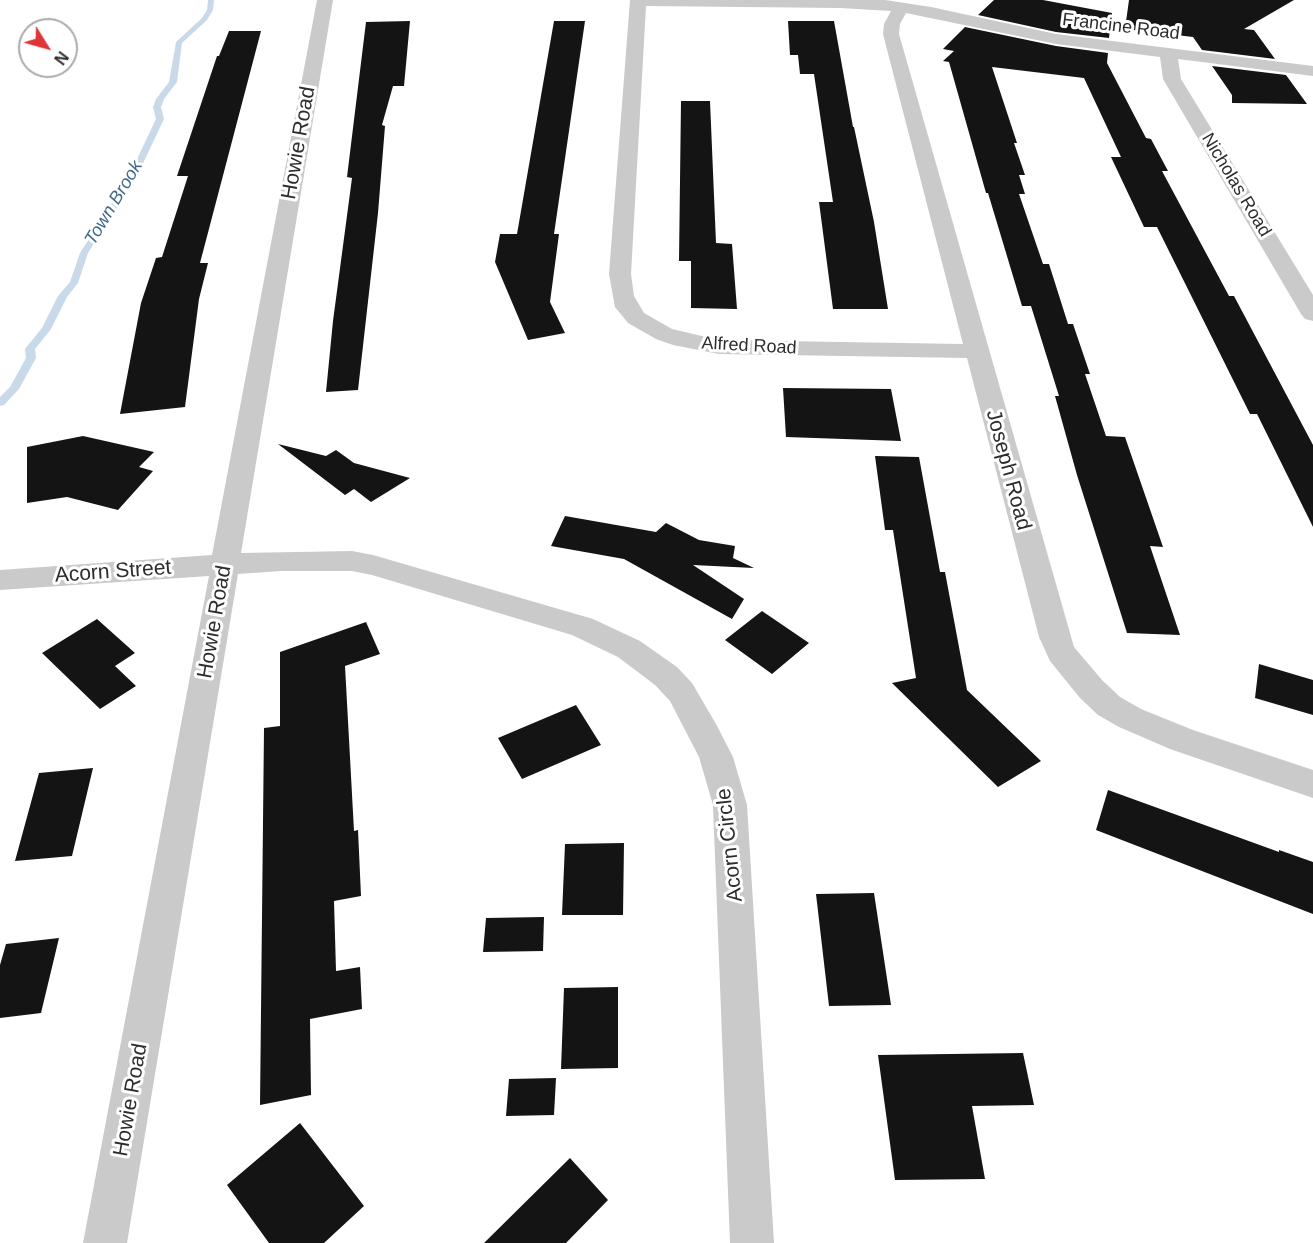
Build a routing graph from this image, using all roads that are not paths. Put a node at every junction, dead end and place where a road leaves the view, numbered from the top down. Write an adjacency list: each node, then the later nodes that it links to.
1 (325, 0): 8 (street, Howie Road)
2 (638, 1): 3 (street, Francine Road); 7 (street, Alfred Road)
3 (901, 7): 4 (street, Francine Road); 7 (street, Joseph Road)
4 (1169, 53): 5 (street, Francine Road); 6 (street, Nicholas Road)
5 (1313, 71)
6 (1313, 314)
7 (975, 351): 10 (street, Joseph Road)
8 (225, 564): 9 (street, Acorn Street); 11 (street, Howie Road); 12 (street, Acorn Circle)
9 (0, 580)
10 (1313, 784)
11 (105, 1243)
12 (752, 1243)

